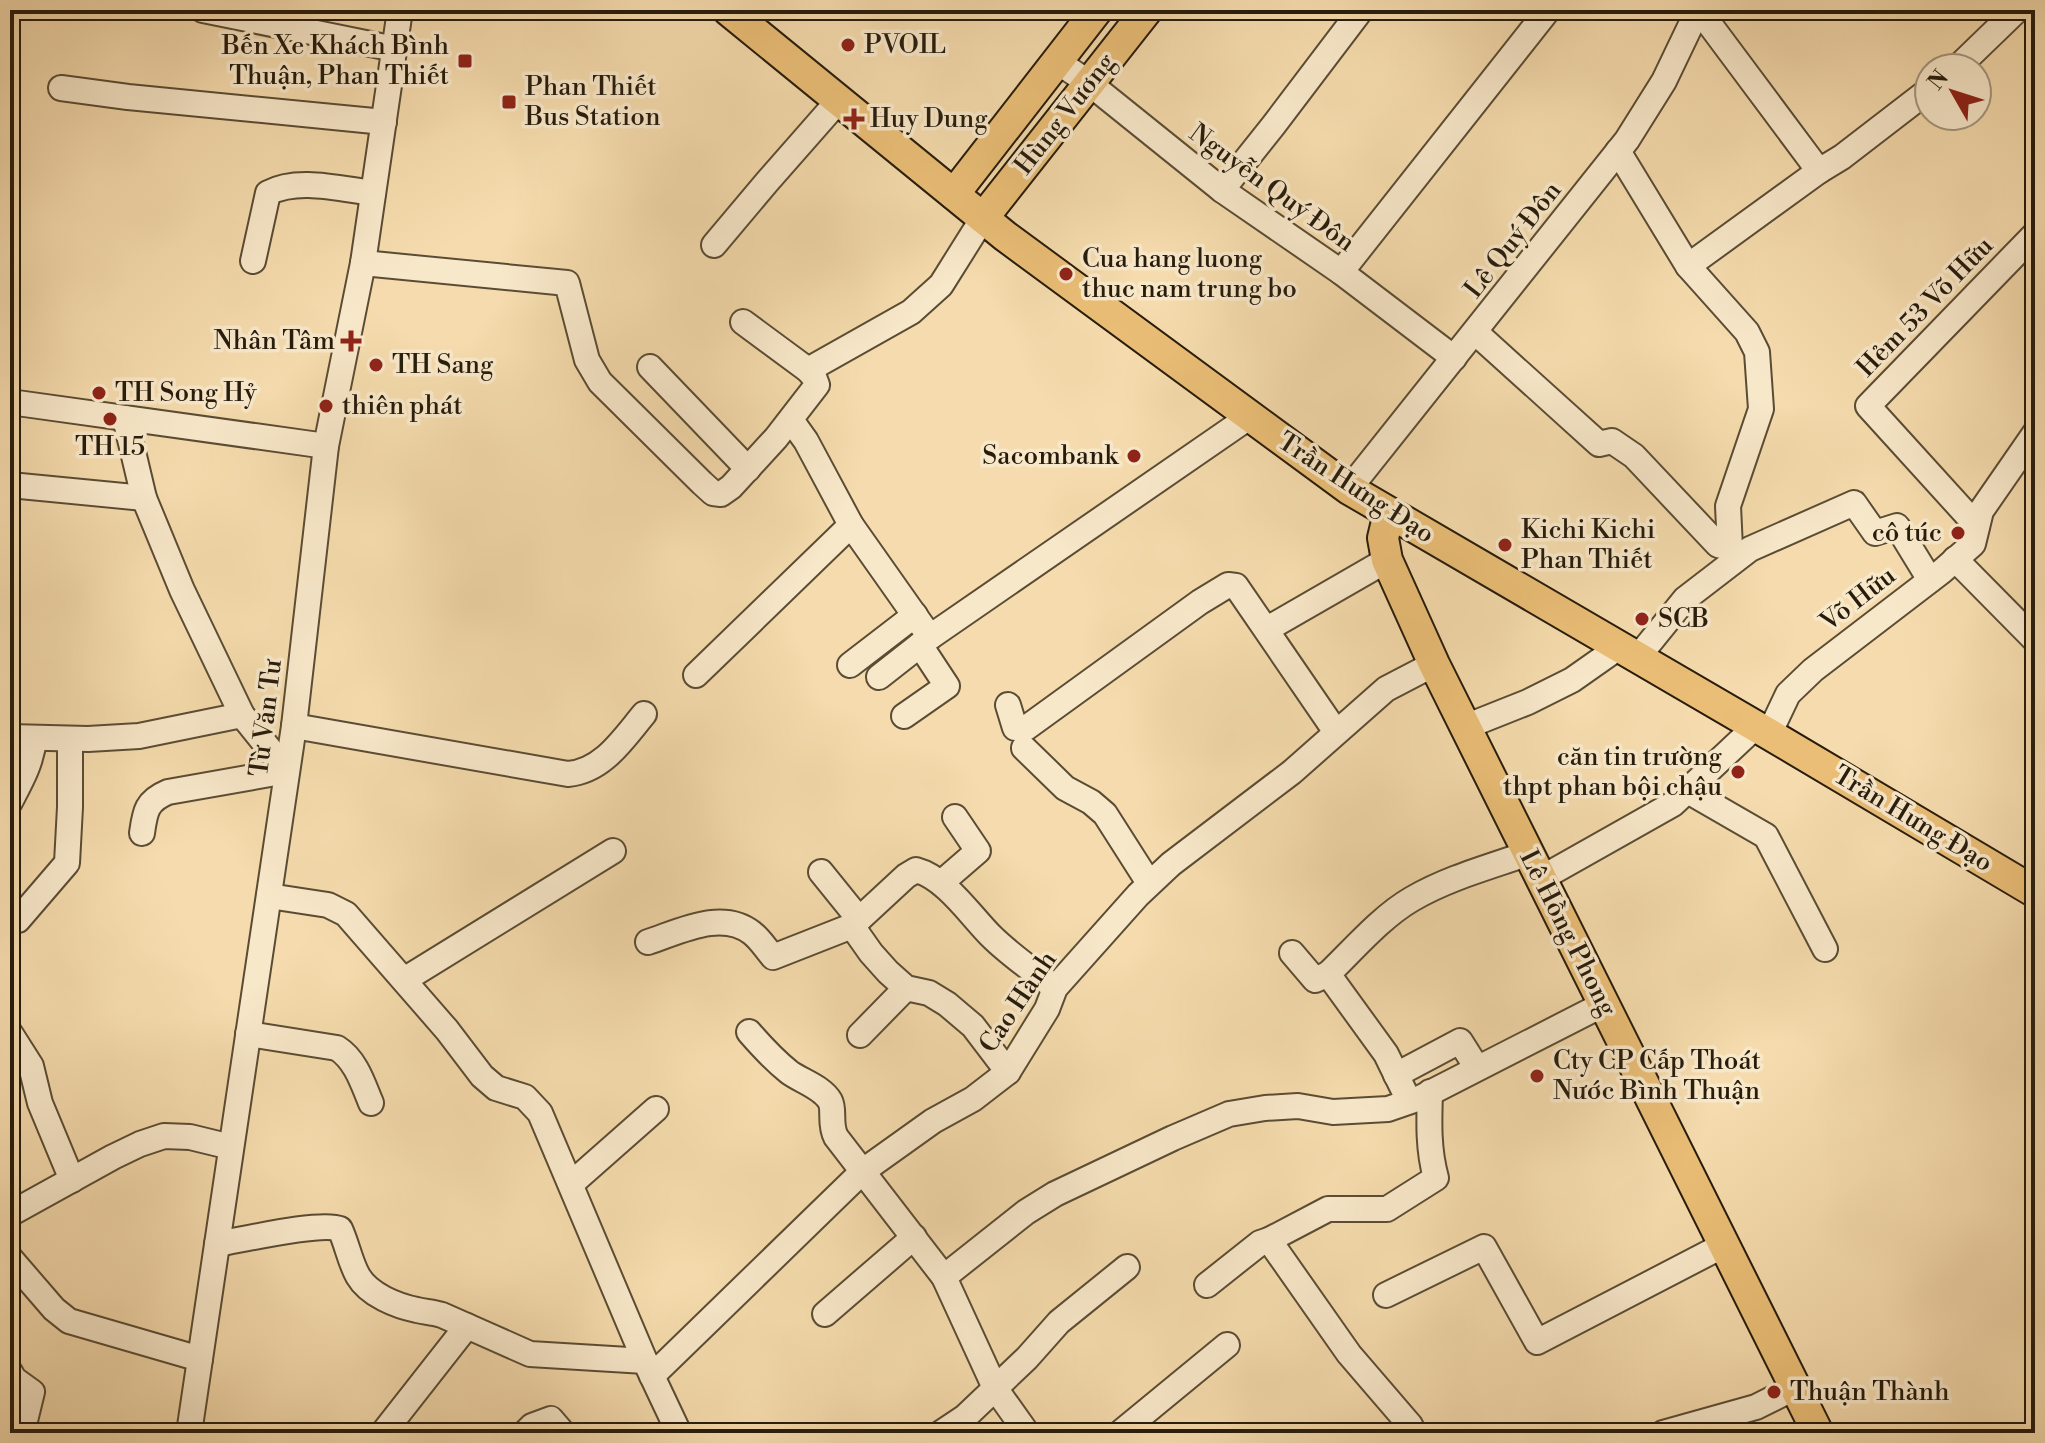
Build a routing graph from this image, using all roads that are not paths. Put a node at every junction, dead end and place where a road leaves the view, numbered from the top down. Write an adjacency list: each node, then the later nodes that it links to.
1 (203, 10): 11 (street)
2 (400, 10): 11 (street, Từ Văn Tư)
3 (728, 10): 16 (main road, Trần Hưng Đạo)
4 (1147, 10): 10 (main road, Hùng Vương)
5 (1361, 10): 21 (street)
6 (1548, 10): 30 (street)
7 (1698, 10): 19 (street, Lê Quý Đôn); 20 (street)
8 (2017, 10): 12 (street)
9 (1095, 11): 10 (street); 13 (main road, Hùng Vương)
10 (1126, 36): 14 (main road, Hùng Vương)
11 (395, 49): 18 (street, Từ Văn Tư)
12 (1974, 52)
13 (1058, 62): 14 (street, Nguyễn Quý Đôn); 23 (main road, Hùng Vương)
14 (1089, 83): 21 (street, Nguyễn Quý Đôn); 24 (main road, Hùng Vương)
15 (61, 88): 18 (street)
16 (839, 100): 23 (main road, Trần Hưng Đạo); 26 (street)
17 (1913, 102): 20 (street)
18 (384, 122): 22 (street, Từ Văn Tư)
19 (1618, 151): 29 (street); 32 (street, Lê Quý Đôn)
20 (1819, 171): 29 (street)
21 (1222, 190): 30 (street, Nguyễn Quý Đôn)
22 (373, 193): 27 (street); 28 (street, Từ Văn Tư)
23 (954, 194): 24 (main road, Trần Hưng Đạo)
24 (983, 218): 35 (street); 37 (main road, Trần Hưng Đạo)
25 (2035, 234): 48 (street, Hẻm 53 Võ Hữu)
26 (714, 245)
27 (253, 261)
28 (363, 263): 41 (street, Từ Văn Tư); 42 (street)
29 (1688, 266): 49 (street)
30 (1341, 272): 33 (street, Nguyễn Quý Đôn)
31 (743, 322): 35 (street)
32 (1475, 332): 33 (street, Lê Quý Đôn); 49 (street)
33 (1454, 358): 44 (street, Lê Quý Đôn)
34 (650, 367): 42 (street)
35 (808, 370): 39 (street)
36 (10, 402): 38 (street)
37 (1249, 417): 44 (main road, Trần Hưng Đạo); 56 (street)
38 (125, 418): 41 (street); 45 (street)
39 (791, 420): 42 (street); 47 (street)
40 (2035, 433): 48 (street, Võ Hữu)
41 (326, 446): 66 (street, Từ Văn Tư)
42 (748, 469)
43 (10, 485): 45 (street)
44 (1349, 489): 46 (main road, Trần Hưng Đạo)
45 (144, 498): 64 (street)
46 (1389, 513): 51 (main road, Lê Hồng Phong); 57 (main road, Trần Hưng Đạo)
47 (851, 525): 53 (street); 60 (street)
48 (1977, 526): 50 (street, Võ Hữu)
49 (1732, 555): 52 (street); 57 (street)
50 (1955, 559): 52 (street, Võ Hữu); 55 (street)
51 (1387, 560): 54 (street); 58 (main road, Lê Hồng Phong)
52 (1930, 580): 68 (street, Võ Hữu)
53 (915, 615): 56 (street); 59 (street)
54 (1267, 629): 62 (street); 69 (street)
55 (2035, 640)
56 (925, 641): 61 (street); 65 (street)
57 (1628, 652): 67 (street); 68 (main road, Trần Hưng Đạo)
58 (1434, 664): 67 (main road, Lê Hồng Phong); 69 (street, Cao Hành)
59 (850, 665)
60 (696, 675)
61 (879, 677)
62 (1008, 705)
63 (644, 714): 66 (street)
64 (242, 715): 71 (street); 73 (street)
65 (904, 716)
66 (294, 726): 73 (street, Từ Văn Tư)
67 (1465, 727): 79 (main road, Lê Hồng Phong)
68 (1763, 730): 74 (street); 83 (main road, Trần Hưng Đạo)
69 (1336, 732): 82 (street, Cao Hành)
70 (22, 737): 71 (street); 75 (street)
71 (70, 739): 85 (street)
72 (1024, 748): 82 (street)
73 (287, 771): 77 (street); 84 (street, Từ Văn Tư)
74 (1688, 791): 79 (street); 88 (street)
75 (10, 802)
76 (955, 817): 81 (street)
77 (142, 833)
78 (613, 851): 91 (street)
79 (1534, 866): 90 (street); 94 (main road, Lê Hồng Phong)
80 (821, 872): 86 (street)
81 (941, 883): 86 (street); 93 (street)
82 (1149, 883): 93 (street, Cao Hành)
83 (2035, 892)
84 (269, 896): 91 (street); 97 (street, Từ Văn Tư)
85 (18, 920)
86 (856, 922): 87 (street); 92 (street)
87 (648, 942)
88 (1825, 949)
89 (1292, 953): 90 (street)
90 (1328, 974): 101 (street)
91 (404, 980): 108 (street)
92 (906, 988): 98 (street); 100 (street)
93 (1055, 988): 100 (street, Cao Hành)
94 (1604, 1004): 99 (street); 113 (main road, Lê Hồng Phong)
95 (749, 1032): 106 (street)
96 (10, 1033): 107 (street)
97 (248, 1034): 103 (street); 105 (street, Từ Văn Tư)
98 (860, 1035)
99 (1477, 1068): 101 (street); 102 (street)
100 (1008, 1072): 106 (street, Cao Hành)
101 (1396, 1075): 102 (street)
102 (1419, 1097): 111 (street); 116 (street)
103 (371, 1103)
104 (656, 1109): 108 (street)
105 (231, 1147): 107 (street); 112 (street, Từ Văn Tư)
106 (863, 1171): 110 (street); 123 (street, Cao Hành)
107 (72, 1180): 109 (street)
108 (571, 1184): 123 (street)
109 (10, 1214)
110 (914, 1237): 116 (street); 119 (street)
111 (1269, 1240): 117 (street); 136 (street)
112 (217, 1244): 120 (street); 122 (street, Từ Văn Tư)
113 (1724, 1245): 118 (street); 125 (main road, Lê Hồng Phong)
114 (10, 1258): 122 (street)
115 (1127, 1267): 126 (street)
116 (944, 1277): 126 (street)
117 (1207, 1285)
118 (1386, 1295)
119 (825, 1314)
120 (467, 1326): 123 (street); 129 (street)
121 (1227, 1345): 135 (street)
122 (200, 1359): 128 (street, Từ Văn Tư)
123 (648, 1369): 132 (street)
124 (10, 1372): 127 (street)
125 (1796, 1387): 137 (street); 138 (main road, Lê Hồng Phong)
126 (995, 1388): 133 (street); 134 (street)
127 (22, 1433)
128 (189, 1433)
129 (383, 1433)
130 (525, 1433): 131 (street)
131 (563, 1433)
132 (679, 1433)
133 (941, 1433)
134 (1027, 1433)
135 (1120, 1433)
136 (1414, 1433)
137 (1663, 1433)
138 (1818, 1433)

